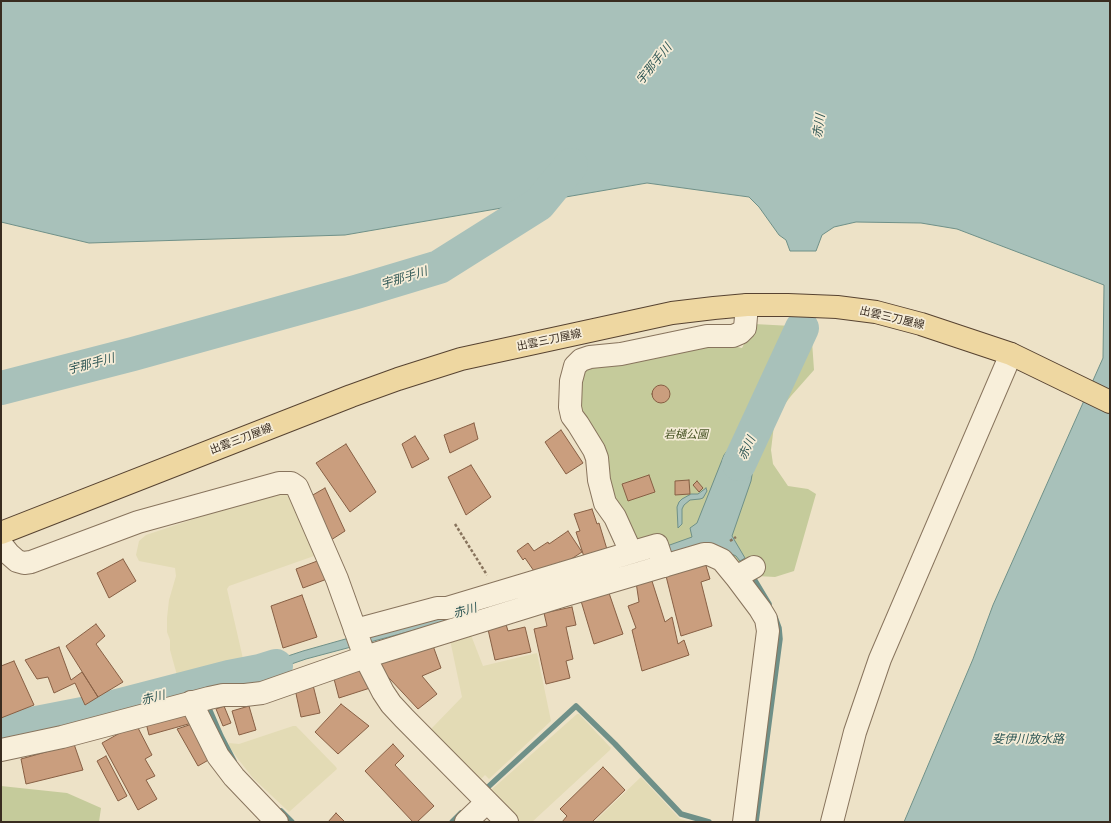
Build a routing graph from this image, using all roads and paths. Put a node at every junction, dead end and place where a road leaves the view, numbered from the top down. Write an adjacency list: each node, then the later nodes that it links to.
1 (748, 305): 2 (main road, 出雲三刀屋線); 5 (main road, 出雲三刀屋線); 7 (street)
2 (1011, 354): 3 (main road, 出雲三刀屋線); 19 (street)
3 (1110, 402)
4 (455, 524): 10 (path)
5 (1, 533)
6 (1, 544): 11 (street)
7 (633, 552): 8 (street); 9 (street)
8 (661, 558): 9 (street); 18 (street)
9 (559, 586): 10 (street); 11 (street)
10 (499, 593): 11 (street)
11 (359, 641): 12 (street); 14 (street)
12 (191, 702): 13 (street); 15 (street)
13 (1, 750)
14 (487, 802): 16 (street); 17 (street)
15 (277, 822)
16 (466, 822)
17 (507, 822)
18 (744, 822)
19 (832, 822)

